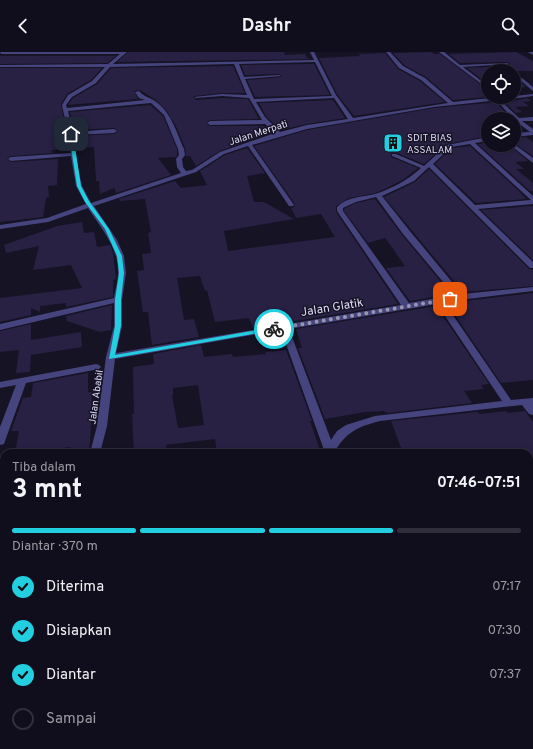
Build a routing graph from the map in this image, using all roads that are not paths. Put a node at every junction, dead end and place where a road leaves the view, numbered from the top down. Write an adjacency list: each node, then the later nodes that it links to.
1 (124, 52): 6 (street); 10 (street)
2 (312, 52): 8 (street)
3 (388, 52): 27 (street)
4 (441, 52): 13 (street)
5 (530, 52): 7 (street)
6 (1, 53)
7 (533, 54)
8 (317, 61): 9 (street); 23 (street)
9 (236, 63): 10 (street); 15 (street)
10 (110, 65): 12 (street); 29 (street)
11 (481, 65): 13 (street)
12 (0, 66)
13 (459, 66): 17 (street)
14 (279, 76): 15 (street)
15 (242, 78): 24 (street)
16 (522, 80): 18 (street)
17 (481, 83)
18 (533, 90)
19 (137, 92): 25 (street)
20 (533, 95): 21 (street, Jalan Merpati)
21 (521, 96)
22 (196, 97): 24 (street)
23 (336, 97): 24 (street); 32 (street)
24 (251, 99): 34 (street)
25 (152, 101): 29 (street); 51 (street)
26 (481, 101): 27 (street, Jalan Merpati)
27 (452, 104): 32 (street, Jalan Merpati)
28 (502, 104): 30 (street)
29 (66, 110): 39 (street, Jalan Ababil)
30 (510, 112)
31 (533, 118): 33 (street)
32 (351, 119): 40 (street, Jalan Merpati)
33 (521, 120)
34 (266, 122): 36 (street); 40 (street)
35 (521, 122): 38 (street)
36 (210, 123)
37 (114, 131): 39 (street)
38 (533, 132): 41 (street)
39 (71, 134): 46 (street, Jalan Ababil)
40 (279, 134): 44 (street, Jalan Merpati)
41 (521, 134)
42 (481, 140): 43 (street)
43 (471, 142): 50 (street); 53 (street)
44 (249, 144): 51 (street, Jalan Merpati); 56 (street)
45 (521, 151): 49 (street)
46 (74, 154): 48 (street); 55 (street, Jalan Ababil)
47 (394, 155): 50 (street)
48 (11, 159)
49 (533, 161)
50 (428, 166): 52 (street); 57 (street)
51 (185, 174): 55 (street, Jalan Merpati)
52 (378, 195): 61 (street); 64 (street)
53 (533, 199)
54 (533, 202): 57 (street)
55 (90, 205): 58 (street, Jalan Merpati); 62 (street, Jalan Ababil)
56 (291, 205)
57 (473, 207): 59 (street)
58 (0, 227)
59 (533, 266)
60 (533, 289): 61 (street, Jalan Glatik)
61 (460, 297): 63 (street, Jalan Glatik)
62 (118, 300): 66 (street); 67 (street, Jalan Ababil)
63 (440, 301): 64 (street, Jalan Glatik); 72 (street)
64 (407, 307): 65 (street, Jalan Glatik)
65 (284, 326): 67 (street, Jalan Glatik); 76 (street)
66 (0, 327)
67 (111, 357): 75 (street, Jalan Ababil)
68 (96, 368): 69 (street)
69 (22, 381): 70 (street); 74 (street)
70 (0, 385)
71 (529, 401): 72 (street); 73 (street)
72 (509, 404): 77 (street)
73 (533, 412)
74 (0, 441)
75 (96, 449)
76 (328, 449)
77 (331, 449)

